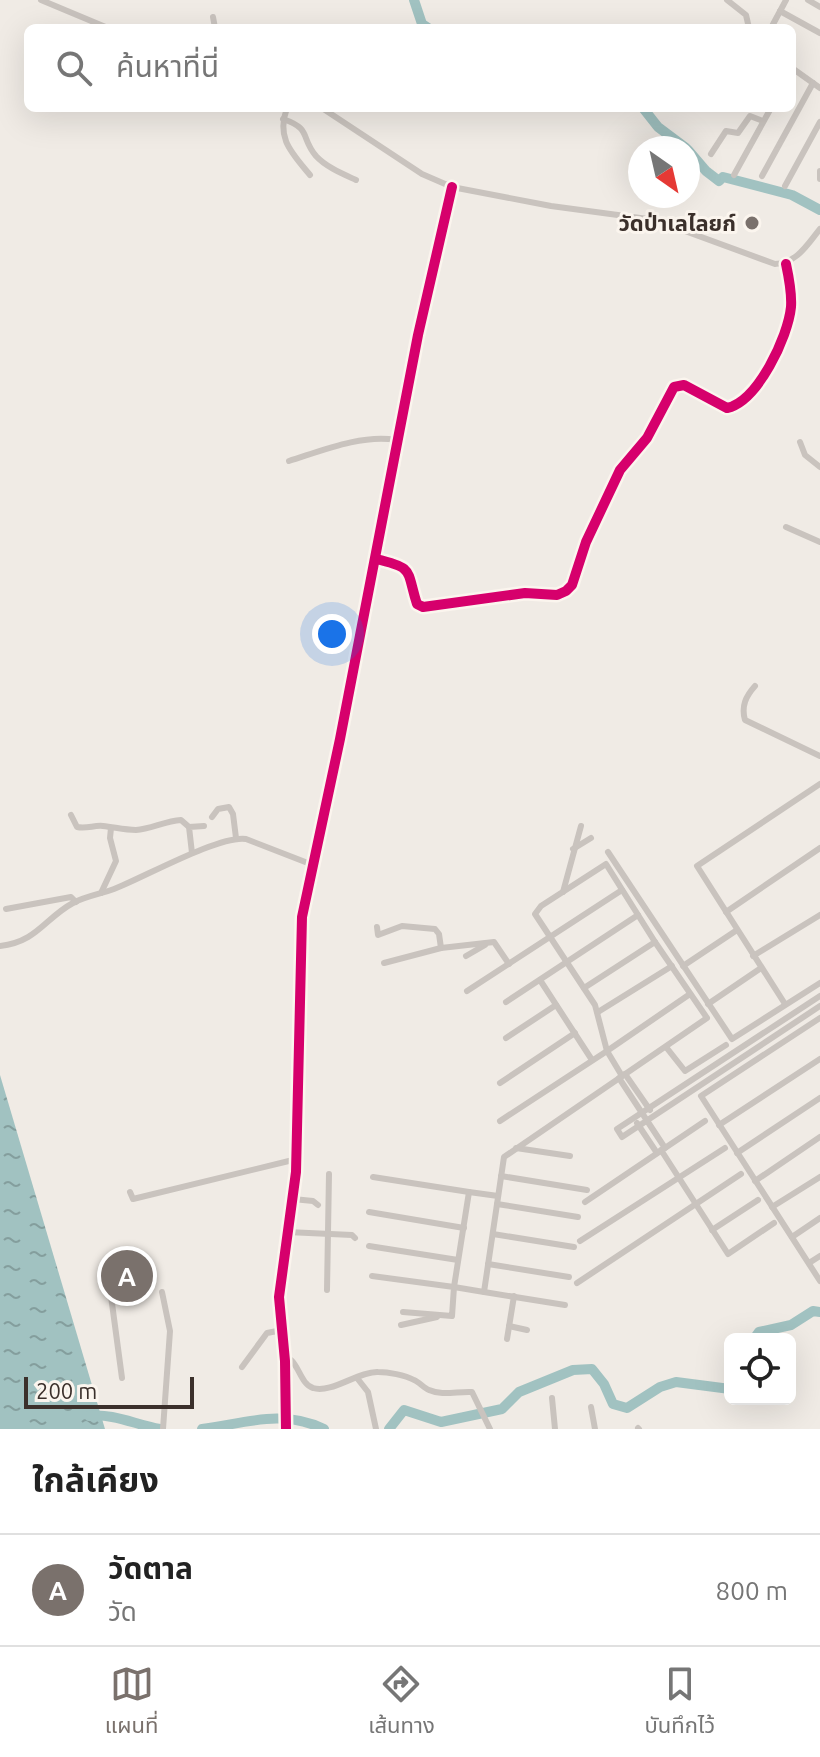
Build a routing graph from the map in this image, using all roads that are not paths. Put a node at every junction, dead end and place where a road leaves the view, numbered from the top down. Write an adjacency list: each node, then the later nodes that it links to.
1 (41, 0): 5 (street)
2 (727, 0): 11 (street)
3 (786, 0): 7 (street)
4 (808, 0): 6 (street)
5 (52, 3): 9 (street)
6 (820, 7)
7 (780, 11): 12 (street); 13 (street)
8 (213, 17): 10 (street)
9 (99, 24)
10 (214, 24)
11 (748, 24)
12 (773, 24)
13 (820, 33)
14 (796, 72): 15 (street)
15 (813, 83): 16 (street); 27 (street)
16 (820, 88)
17 (286, 112): 20 (street)
18 (328, 112): 31 (street)
19 (769, 112): 21 (street)
20 (283, 119): 25 (street); 29 (street)
21 (763, 121): 23 (street); 26 (street)
22 (820, 122): 30 (street)
23 (711, 154)
24 (820, 171): 28 (street)
25 (310, 175)
26 (734, 175)
27 (762, 176)
28 (820, 179)
29 (356, 180)
30 (785, 186)
31 (452, 187): 33 (street); 34 (street)
32 (820, 229): 33 (street)
33 (786, 264): 40 (street)
34 (396, 440): 36 (street); 40 (street)
35 (800, 442): 37 (street)
36 (289, 461)
37 (820, 467)
38 (786, 527): 39 (street)
39 (820, 541)
40 (376, 559): 56 (street)
41 (755, 686): 42 (street)
42 (820, 756)
43 (820, 784): 62 (street)
44 (71, 815): 49 (street)
45 (212, 817): 50 (street)
46 (204, 826): 48 (street)
47 (581, 826): 53 (street)
48 (189, 827): 49 (street); 55 (street)
49 (111, 828): 59 (street)
50 (236, 838): 55 (street); 56 (street)
51 (591, 838): 53 (street)
52 (820, 848): 62 (street)
53 (573, 849): 58 (street)
54 (608, 852): 78 (street)
55 (192, 853): 59 (street)
56 (313, 865): 120 (street)
57 (622, 890): 58 (street); 63 (street); 67 (street)
58 (563, 892): 67 (street)
59 (101, 893): 60 (street)
60 (76, 902): 61 (street); 70 (street)
61 (6, 909)
62 (726, 912): 66 (street)
63 (638, 915): 68 (street); 74 (street)
64 (820, 915): 73 (street)
65 (377, 927): 71 (street)
66 (737, 930): 73 (street); 78 (street)
67 (550, 937): 74 (street); 76 (street)
68 (655, 942): 77 (street); 82 (street)
69 (488, 943): 71 (street); 72 (street); 76 (street)
70 (0, 946)
71 (441, 948): 75 (street)
72 (466, 956)
73 (753, 956): 79 (street)
74 (567, 962): 80 (street); 82 (street)
75 (384, 963)
76 (509, 964): 83 (street)
77 (672, 966): 84 (street); 91 (street)
78 (683, 966): 87 (street)
79 (761, 968): 87 (street); 88 (street)
80 (540, 980): 86 (street); 89 (street)
81 (820, 983): 88 (street)
82 (584, 988): 91 (street)
83 (467, 991)
84 (690, 994): 97 (street); 98 (street)
85 (820, 996): 95 (street)
86 (506, 1002)
87 (708, 1004): 88 (street)
88 (785, 1004)
89 (556, 1005): 93 (street); 94 (street)
90 (820, 1006): 99 (street)
91 (598, 1012): 98 (street)
92 (820, 1018): 113 (street)
93 (575, 1033): 101 (street); 104 (street)
94 (506, 1038)
95 (745, 1044): 99 (street); 103 (street)
96 (726, 1045): 97 (street)
97 (666, 1047): 102 (street)
98 (607, 1051): 101 (street); 102 (street)
99 (750, 1051): 105 (street)
100 (820, 1059): 113 (street)
101 (592, 1060): 110 (street)
102 (622, 1076): 107 (street); 115 (street)
103 (690, 1079): 105 (street); 107 (street)
104 (500, 1083)
105 (695, 1088): 109 (street)
106 (820, 1098): 118 (street)
107 (646, 1110): 108 (street); 109 (street)
108 (634, 1118): 112 (street); 112 (street)
109 (650, 1118): 112 (street); 117 (street)
110 (500, 1121)
111 (705, 1121): 117 (street)
112 (639, 1125): 117 (street)
113 (719, 1125): 118 (street)
114 (820, 1137): 127 (street)
115 (516, 1148): 119 (street); 123 (street)
116 (725, 1148): 126 (street)
117 (661, 1150): 126 (street); 134 (street)
118 (737, 1153): 127 (street)
119 (570, 1156)
120 (297, 1159): 129 (street); 131 (street)
121 (329, 1174): 145 (street)
122 (741, 1174): 135 (street)
123 (501, 1176): 128 (street); 132 (street)
124 (373, 1177): 130 (street)
125 (820, 1177): 137 (street)
126 (679, 1178): 135 (street); 149 (street)
127 (755, 1181): 137 (street)
128 (587, 1190)
129 (130, 1192)
130 (469, 1192): 132 (street); 142 (street)
131 (293, 1199): 136 (street); 144 (street)
132 (498, 1200): 139 (street); 146 (street)
133 (758, 1200): 143 (street)
134 (585, 1202)
135 (695, 1204): 143 (street); 159 (street)
136 (318, 1205)
137 (772, 1207): 147 (street)
138 (369, 1212): 142 (street)
139 (578, 1217)
140 (820, 1218): 147 (street)
141 (774, 1223): 143 (street)
142 (464, 1228): 153 (street)
143 (712, 1230)
144 (287, 1232): 145 (street); 171 (street)
145 (328, 1233): 148 (street); 161 (street)
146 (493, 1234): 151 (street); 155 (street)
147 (792, 1237): 154 (street)
148 (355, 1238)
149 (580, 1241)
150 (369, 1246): 153 (street)
151 (574, 1247)
152 (820, 1256): 154 (street)
153 (458, 1260): 160 (street)
154 (809, 1263): 158 (street)
155 (488, 1264): 157 (street); 163 (street)
156 (372, 1276): 160 (street)
157 (569, 1277)
158 (820, 1281)
159 (577, 1283)
160 (454, 1287): 163 (street); 168 (street)
161 (327, 1290)
162 (162, 1292): 180 (street)
163 (484, 1292): 165 (street)
164 (111, 1296): 176 (street)
165 (514, 1296): 166 (street); 170 (street)
166 (565, 1305)
167 (403, 1312): 168 (street)
168 (444, 1316): 169 (street)
169 (401, 1325)
170 (509, 1326): 172 (street); 173 (street)
171 (282, 1330): 174 (street); 175 (street)
172 (527, 1330)
173 (507, 1339)
174 (285, 1361): 177 (street); 181 (street)
175 (242, 1367)
176 (122, 1378)
177 (357, 1378): 182 (street); 183 (street)
178 (552, 1398): 184 (street)
179 (591, 1407): 185 (street)
180 (164, 1426)
181 (286, 1427)
182 (376, 1429)
183 (490, 1429)
184 (555, 1429)
185 (595, 1429)

